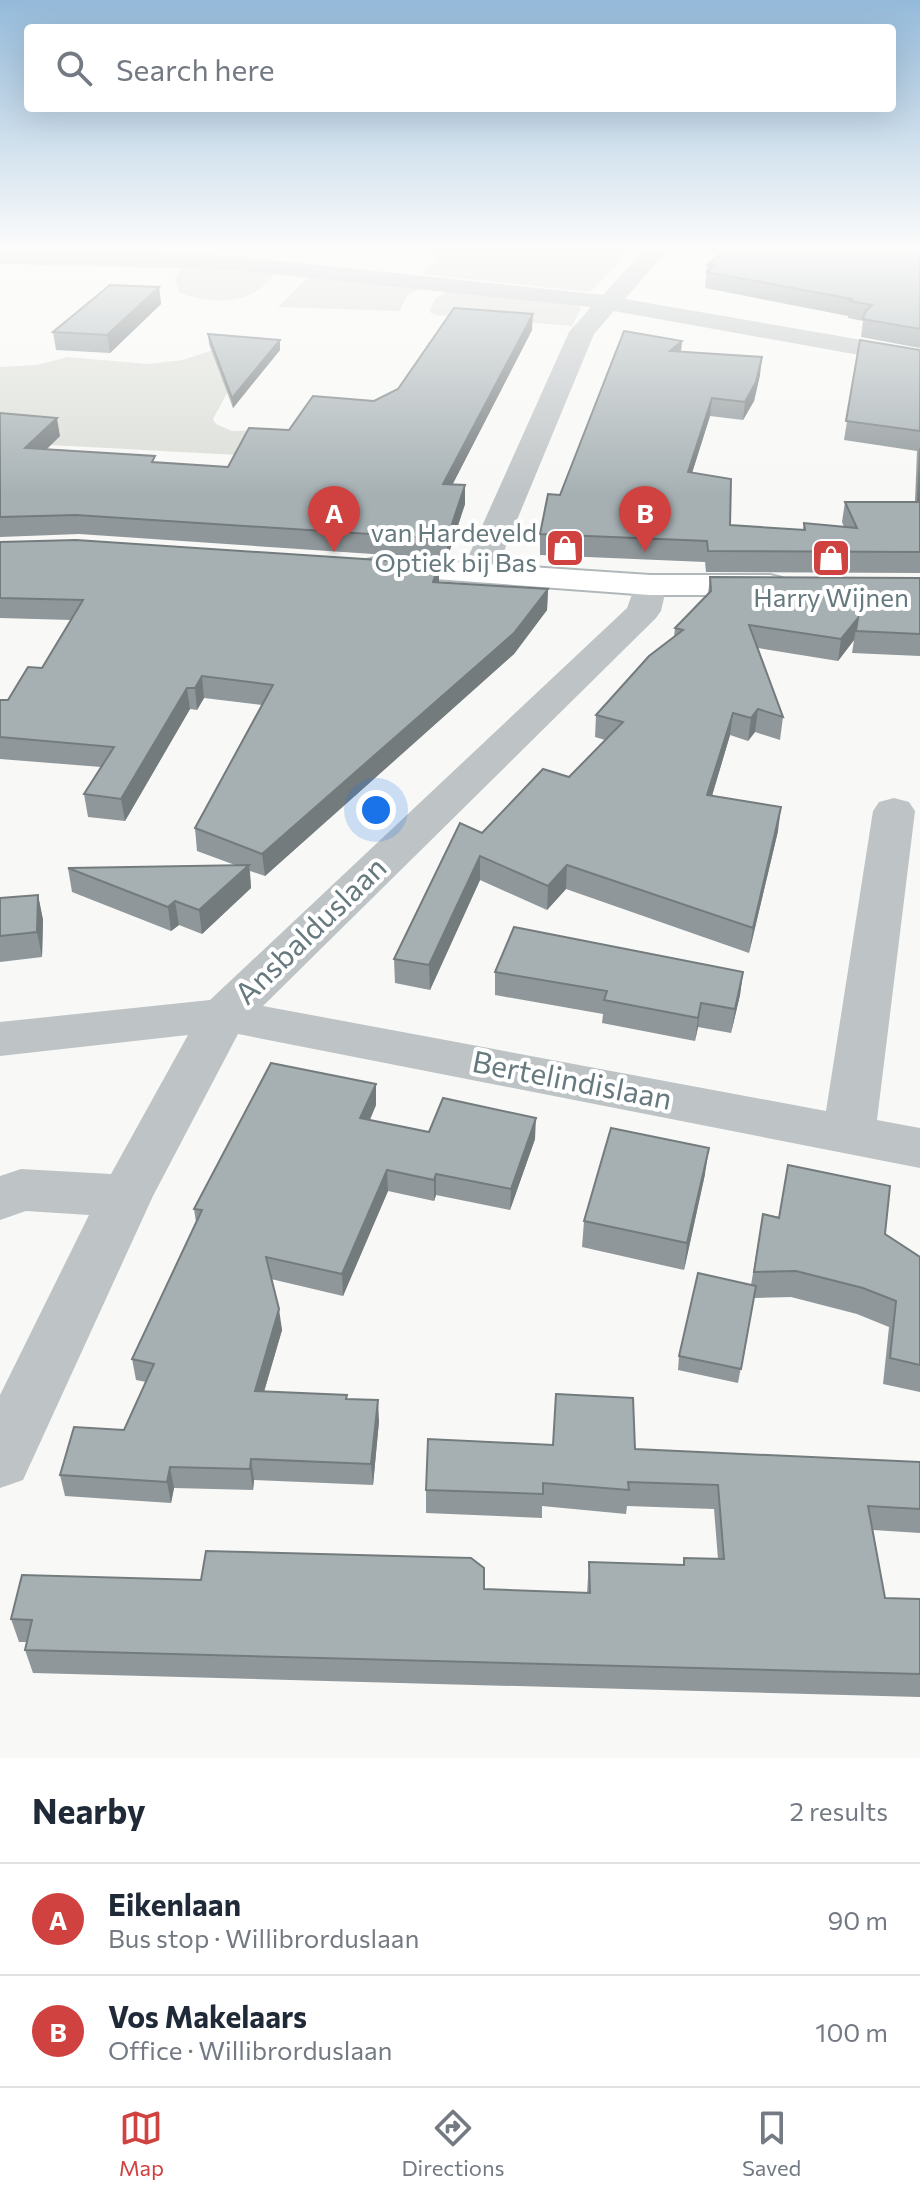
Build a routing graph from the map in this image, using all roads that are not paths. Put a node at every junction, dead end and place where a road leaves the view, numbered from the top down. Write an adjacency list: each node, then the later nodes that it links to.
1 (582, 332): 5 (street)
2 (775, 332): 3 (street)
3 (920, 358)
4 (347, 565): 5 (main road)
5 (478, 573): 6 (main road)
6 (650, 585): 7 (main road); 9 (street, Ansbalduslaan)
7 (809, 586)
8 (894, 811): 11 (street)
9 (224, 1015): 10 (street, Ansbalduslaan); 11 (street, Bertelindislaan); 13 (street)
10 (0, 1039)
11 (849, 1134): 12 (street, Bertelindislaan)
12 (920, 1148)
13 (126, 1196): 14 (street); 15 (street)
14 (0, 1199)
15 (0, 1460)

